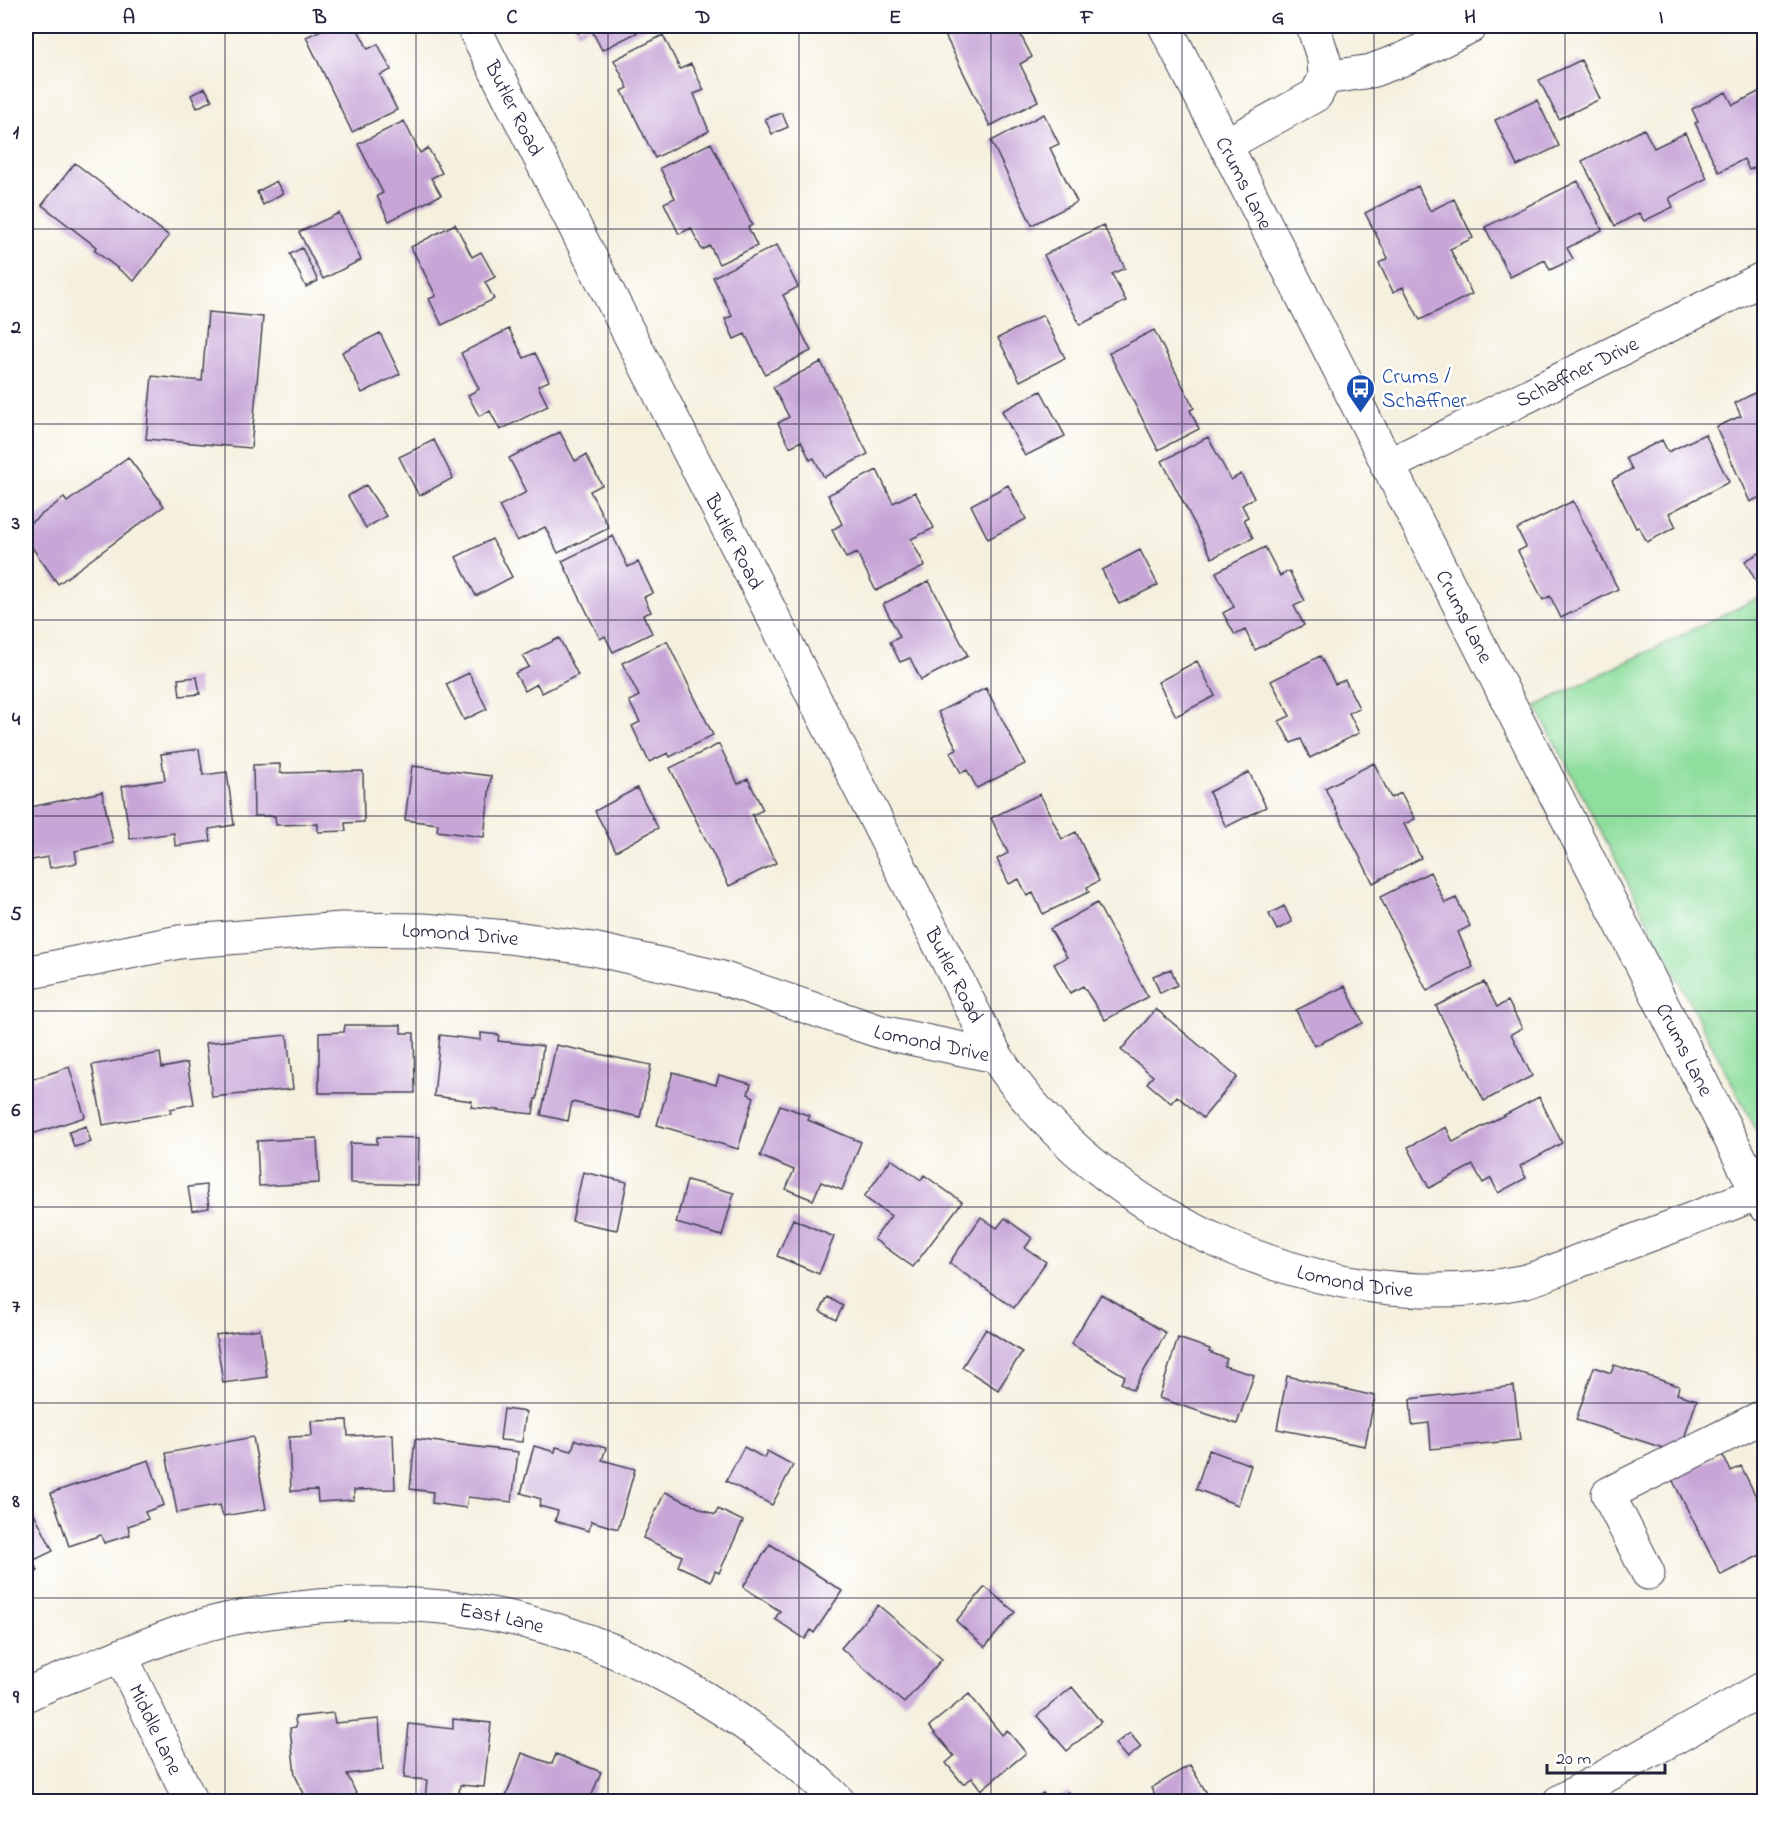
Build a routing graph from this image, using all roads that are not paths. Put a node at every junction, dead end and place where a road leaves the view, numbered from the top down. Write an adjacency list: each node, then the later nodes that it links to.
1 (473, 26): 10 (street, Butler Road)
2 (1165, 26): 6 (street, Crums Lane)
3 (1313, 26): 5 (street)
4 (1472, 26): 5 (street)
5 (1320, 87): 6 (street)
6 (1225, 145): 8 (street, Crums Lane)
7 (1764, 278): 8 (street, Schaffner Drive)
8 (1387, 466): 11 (street, Crums Lane)
9 (26, 973): 10 (street, Lomond Drive)
10 (996, 1056): 11 (street, Lomond Drive)
11 (1761, 1199)
12 (1764, 1416): 13 (street)
13 (1648, 1573)
14 (121, 1656): 16 (street, East Lane); 17 (street, Middle Lane); 18 (street, East Lane)
15 (1764, 1688): 19 (street)
16 (26, 1695)
17 (191, 1802)
18 (839, 1802)
19 (1559, 1802)

